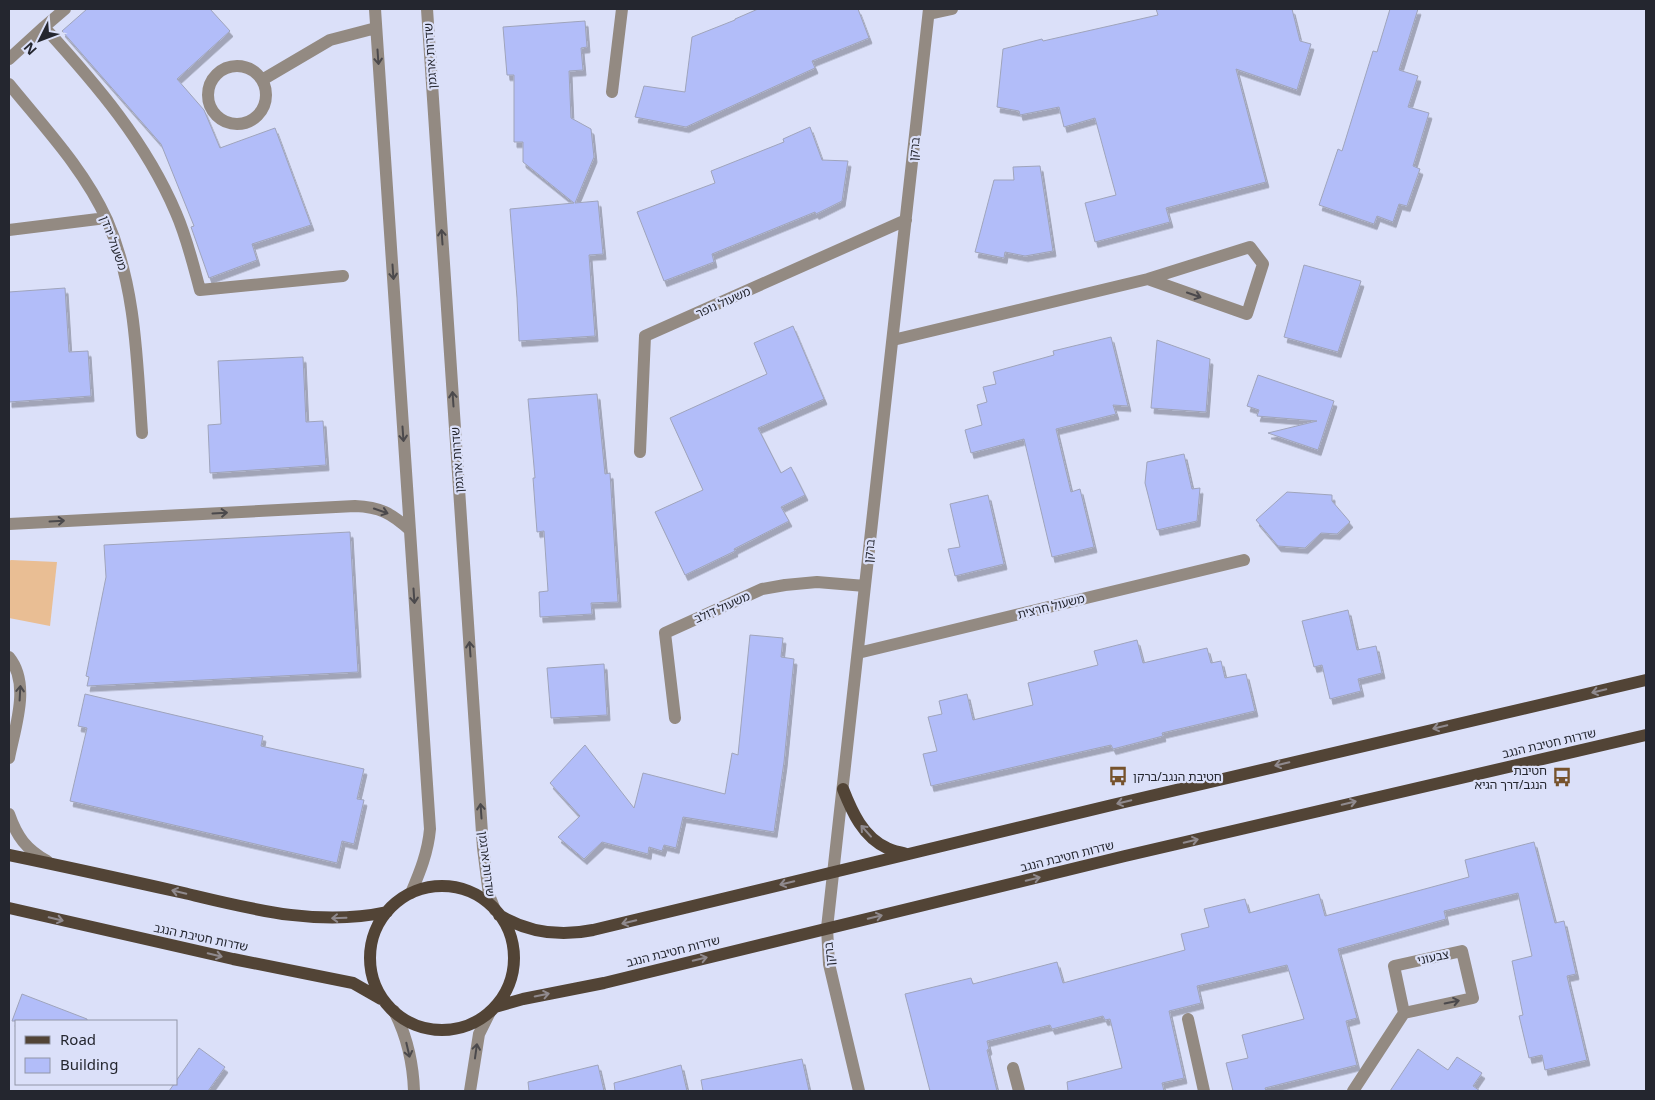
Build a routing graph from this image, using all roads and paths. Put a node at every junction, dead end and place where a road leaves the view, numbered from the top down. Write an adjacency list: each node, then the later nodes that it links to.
1 (65, 9): 7 (street)
2 (375, 9): 8 (street)
3 (427, 9): 40 (street, שדרות ארגמן, one-way to 3)
4 (624, 9): 12 (street)
5 (952, 9): 6 (street)
6 (929, 11): 14 (street, ברקן)
7 (44, 27): 9 (street); 16 (street)
8 (376, 28): 10 (street); 22 (street, one-way to 22)
9 (9, 59)
10 (262, 80): 10 (street)
11 (9, 84): 13 (street, משעול ירדן)
12 (612, 92)
13 (106, 218): 15 (street); 19 (street, משעול ירדן)
14 (906, 220): 18 (street, ברקן); 20 (street, משעול נופר)
15 (9, 230)
16 (343, 276)
17 (1148, 279): 17 (street, one-way to 17); 18 (street)
18 (893, 340): 24 (street, ברקן)
19 (142, 433)
20 (640, 452)
21 (9, 524): 22 (street, one-way to 22)
22 (410, 530): 37 (street, one-way to 37)
23 (1244, 560): 25 (street, משעול חרצית)
24 (865, 586): 25 (street, ברקן); 28 (street, משעול דולב)
25 (858, 653): 31 (street, ברקן)
26 (9, 657): 30 (street, one-way to 26)
27 (1646, 680): 33 (main road, one-way to 33)
28 (675, 718)
29 (1646, 734): 41 (main road, שדרות חטיבת הנגב, one-way to 29)
30 (9, 758)
31 (843, 788): 33 (main road, one-way to 31); 36 (street, ברקן)
32 (9, 814): 35 (street)
33 (906, 854): 36 (main road)
34 (9, 855): 35 (main road)
35 (52, 864): 39 (main road, one-way to 35)
36 (834, 872): 40 (main road, one-way to 40); 41 (street, ברקן)
37 (411, 893): 39 (main road); 40 (main road)
38 (9, 908): 42 (main road, שדרות חטיבת הנגב, one-way to 42)
39 (387, 912): 42 (main road)
40 (497, 913): 43 (main road)
41 (828, 928): 43 (main road, שדרות חטיבת הנגב, one-way to 41); 50 (street, ברקן)
42 (384, 1001): 44 (main road)
43 (492, 1010): 44 (main road); 49 (street, one-way to 43)
44 (394, 1011): 48 (street, one-way to 48)
45 (1404, 1013): 45 (street, צבעוני, one-way to 45); 53 (street)
46 (1188, 1019): 52 (street)
47 (1013, 1068): 51 (street)
48 (414, 1091)
49 (470, 1091)
50 (859, 1091)
51 (1019, 1091)
52 (1204, 1091)
53 (1353, 1091)

